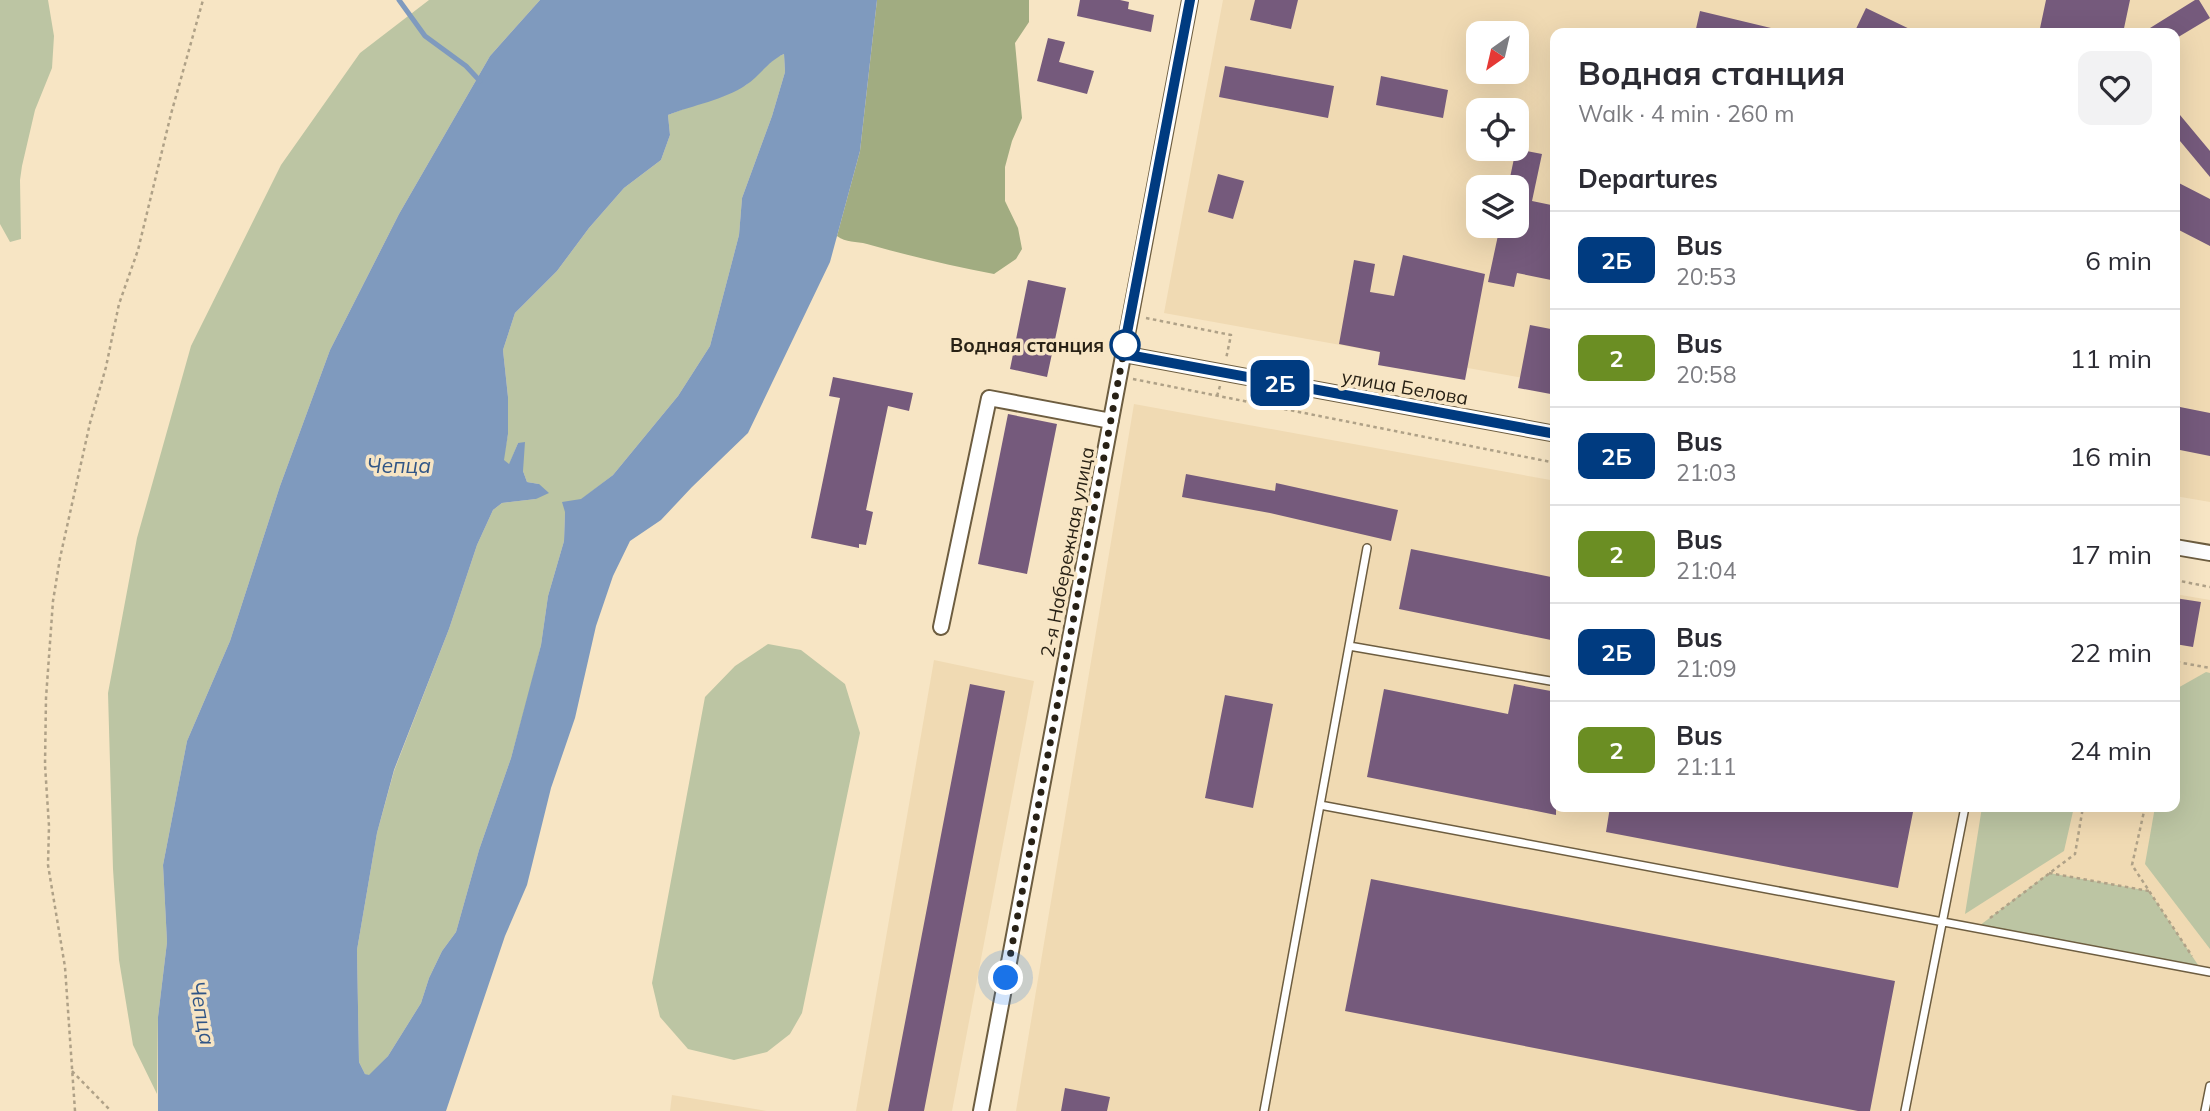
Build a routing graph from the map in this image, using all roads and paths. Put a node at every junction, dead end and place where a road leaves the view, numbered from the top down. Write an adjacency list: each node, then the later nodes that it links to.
1 (204, 0): 30 (path)
2 (1190, 0): 4 (street, 2-я Набережная улица)
3 (1144, 317): 5 (path)
4 (1123, 354): 5 (street, улица Белова); 8 (street, 2-я Набережная улица)
5 (1223, 373): 7 (path); 9 (street, улица Белова)
6 (1133, 379): 7 (path)
7 (1217, 396): 10 (path)
8 (1111, 421): 16 (street); 34 (street, 2-я Набережная улица)
9 (1550, 433)
10 (1550, 462)
11 (1367, 548): 17 (lane)
12 (2180, 548): 13 (street)
13 (2210, 553)
14 (2180, 581): 15 (path)
15 (2210, 587)
16 (941, 627)
17 (1349, 646): 20 (lane); 21 (lane)
18 (2180, 663): 19 (path)
19 (2210, 668)
20 (1550, 681)
21 (1320, 805): 27 (lane); 35 (lane)
22 (1964, 812): 27 (lane)
23 (2082, 812): 25 (path)
24 (2144, 812): 26 (path)
25 (2049, 873): 26 (path); 28 (path)
26 (2149, 891): 29 (path)
27 (1942, 922): 28 (lane); 36 (lane)
28 (1976, 928): 29 (lane)
29 (2206, 972)
30 (72, 1070): 32 (path); 33 (path)
31 (2210, 1086): 37 (lane)
32 (75, 1111)
33 (111, 1111)
34 (981, 1111)
35 (1264, 1111)
36 (1905, 1111)
37 (2205, 1111)

